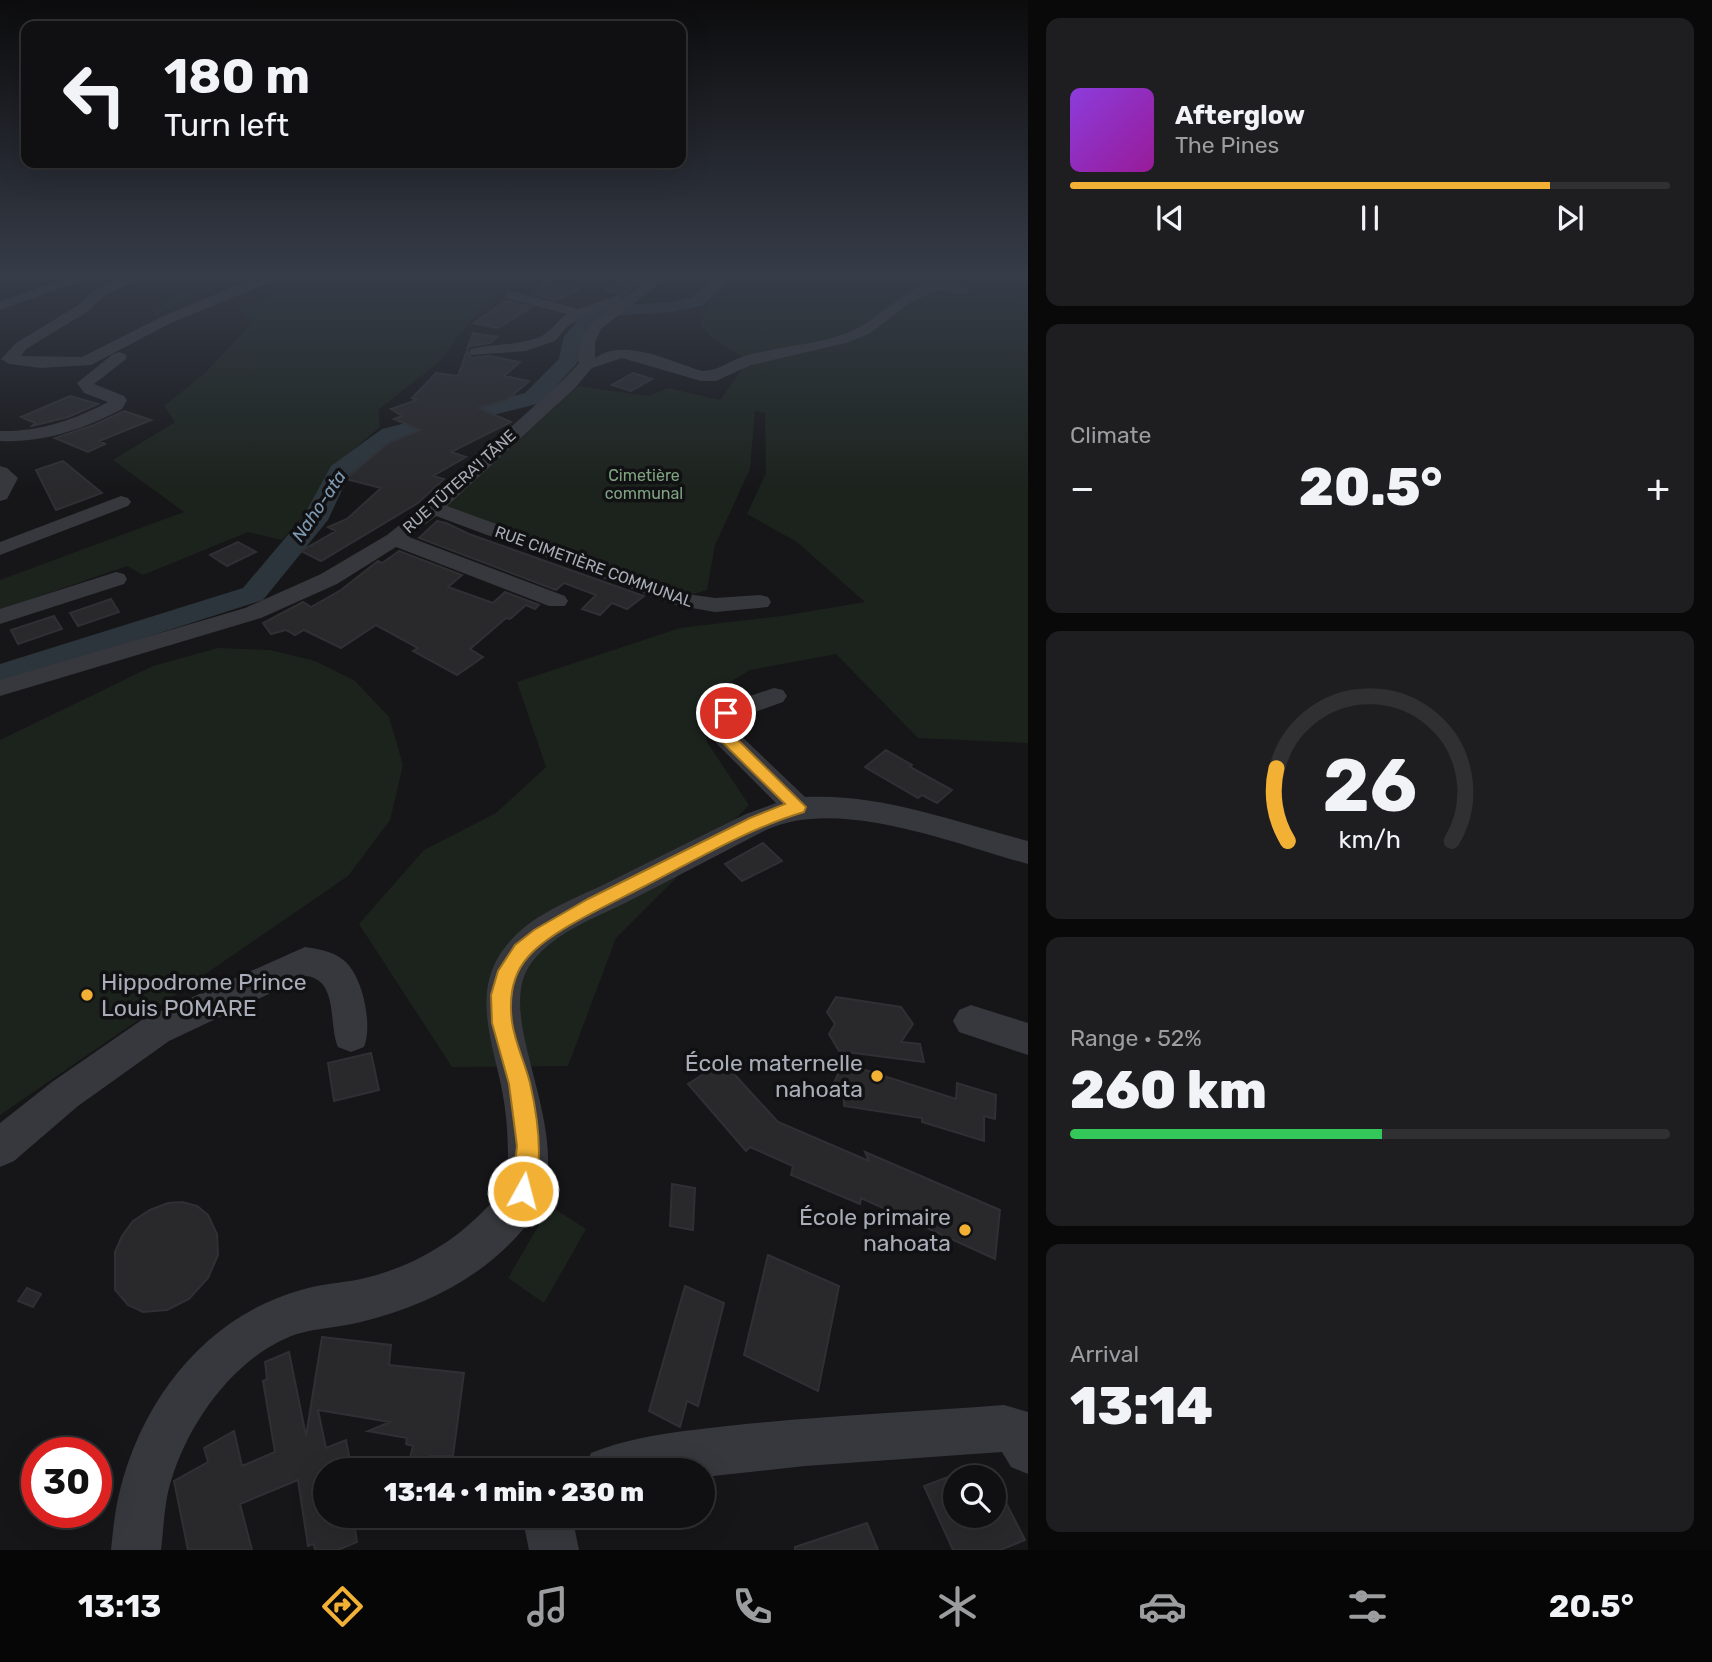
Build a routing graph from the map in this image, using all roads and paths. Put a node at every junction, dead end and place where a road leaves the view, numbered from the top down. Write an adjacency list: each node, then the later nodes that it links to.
1 (21, 346): 2 (street)
2 (116, 346)
3 (134, 346): 9 (street)
4 (523, 346): 7 (street)
5 (587, 346): 8 (street)
6 (813, 346): 8 (street)
7 (477, 352)
8 (587, 364): 13 (street, RUE TŪTERA'I TĀNE)
9 (0, 436)
10 (0, 472): 11 (street)
11 (0, 495)
12 (121, 502): 15 (street)
13 (432, 508): 14 (street, RUE TŪTERA'I TĀNE); 18 (street, RUE CIMETIÈRE COMMUNAL)
14 (394, 539): 17 (street); 20 (street, RUE TŪTERA'I TĀNE)
15 (0, 550)
16 (116, 579): 19 (street)
17 (558, 601)
18 (760, 602)
19 (0, 617)
20 (0, 688)
21 (774, 696): 22 (street)
22 (798, 807): 23 (street); 31 (street)
23 (1028, 853)
24 (971, 1021): 26 (street)
25 (351, 1036): 27 (street)
26 (1028, 1039)
27 (0, 1148)
28 (1028, 1450): 29 (street)
29 (674, 1458)
30 (549, 1528): 32 (street)
31 (136, 1550)
32 (554, 1550)

